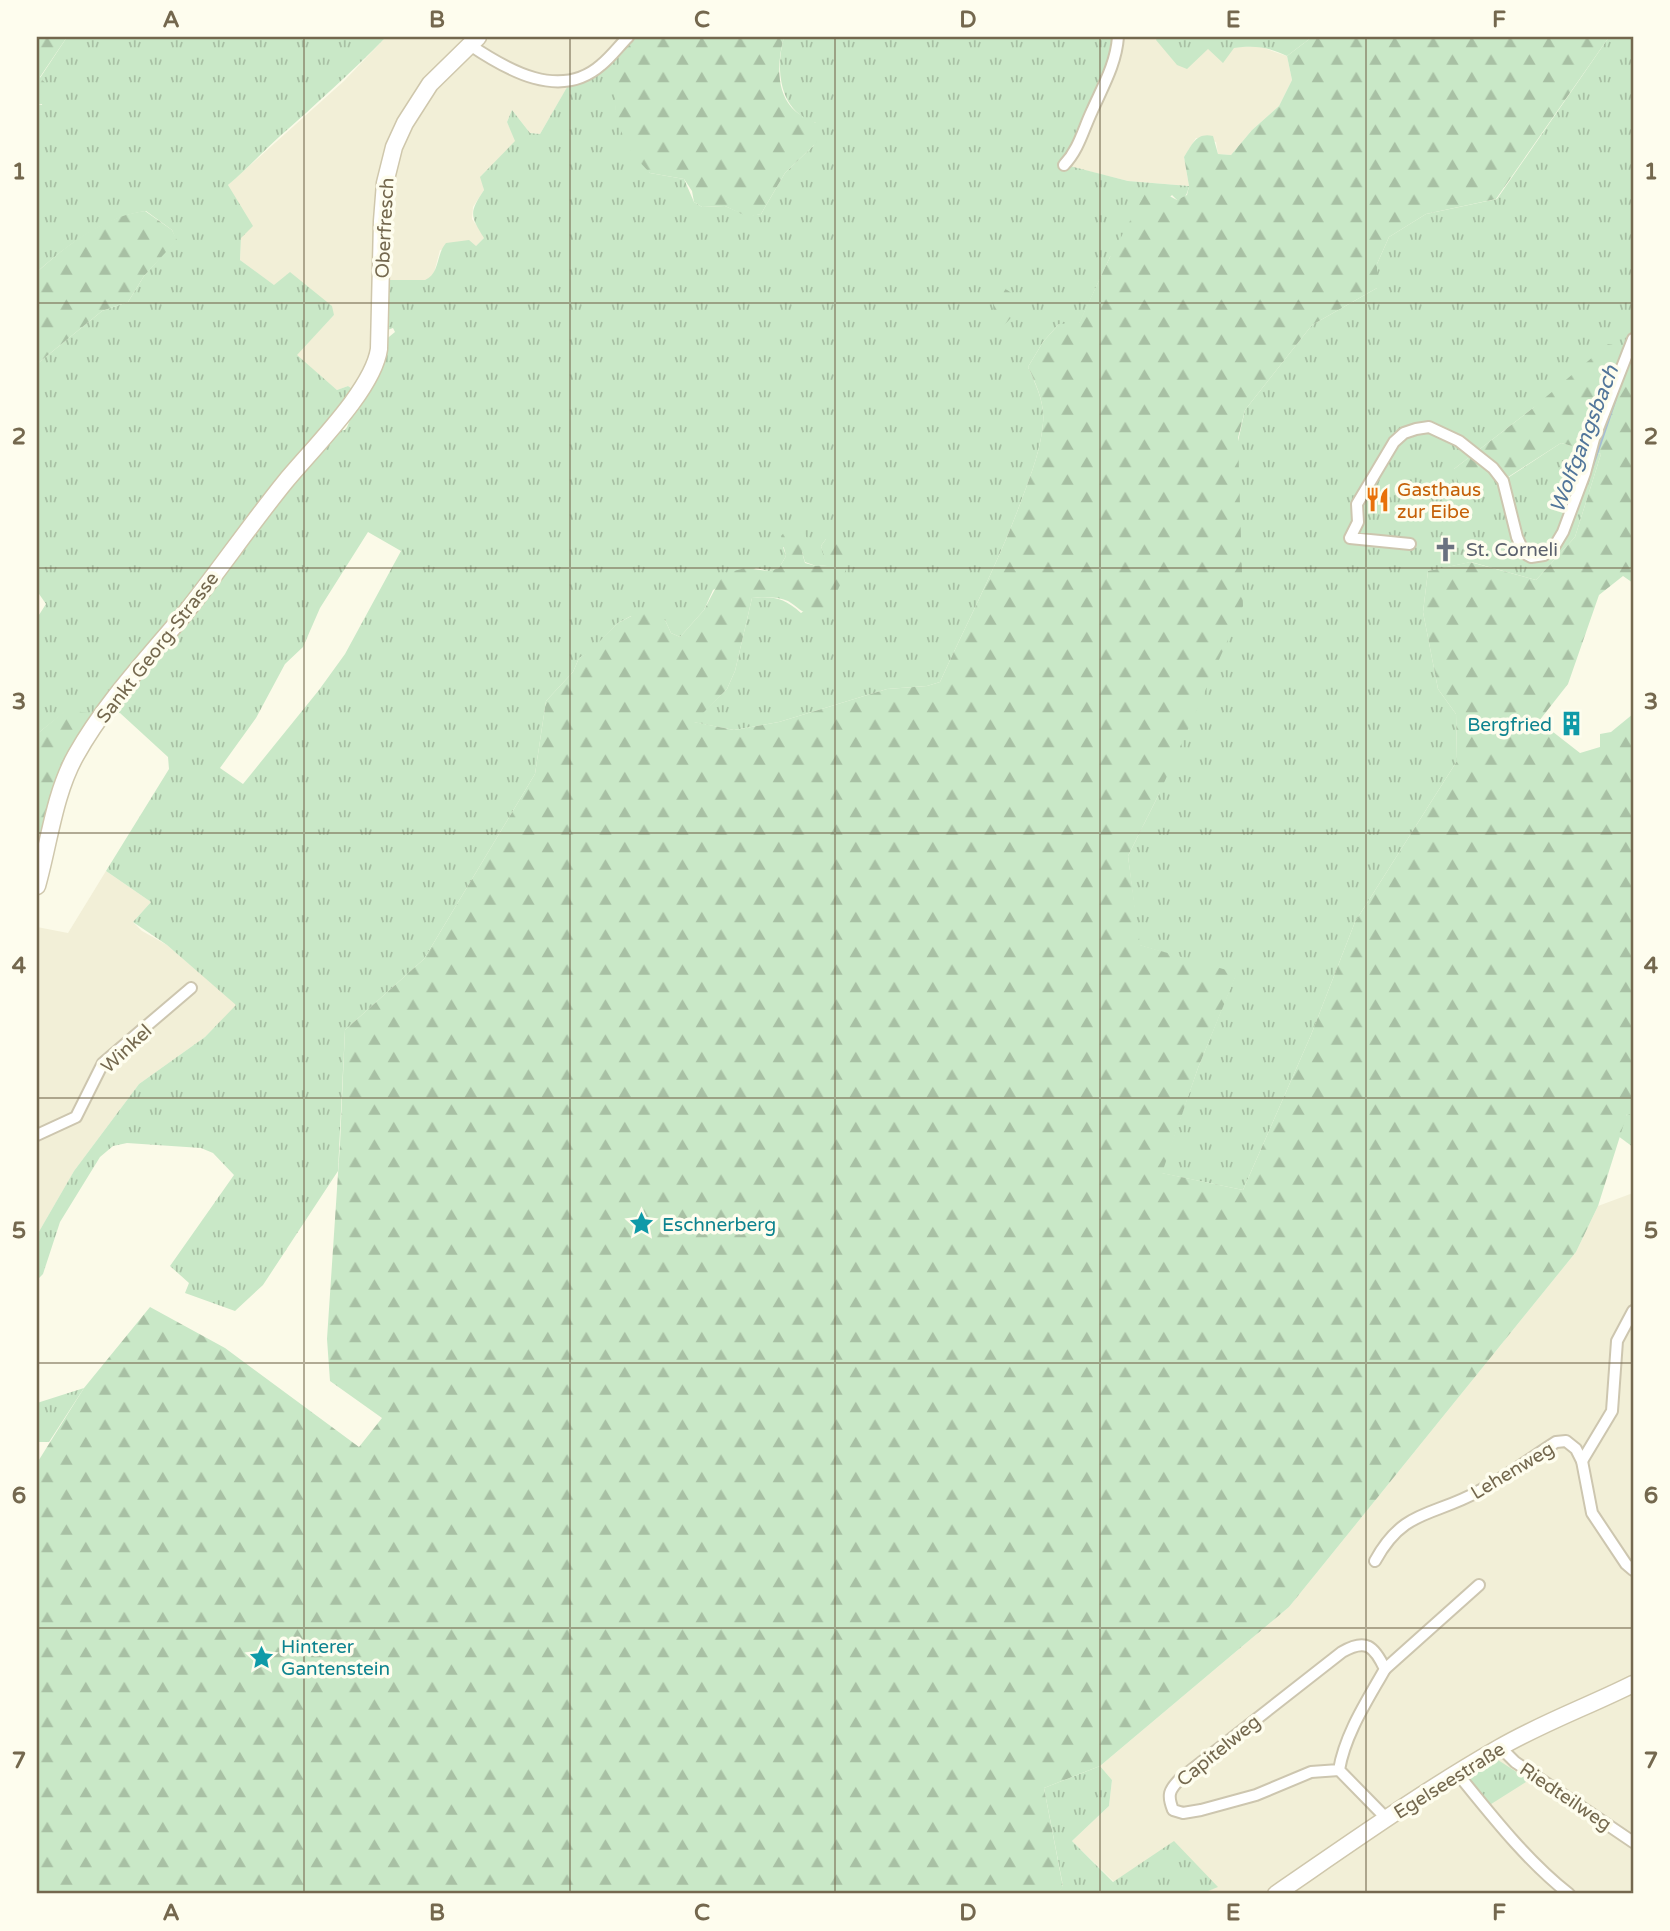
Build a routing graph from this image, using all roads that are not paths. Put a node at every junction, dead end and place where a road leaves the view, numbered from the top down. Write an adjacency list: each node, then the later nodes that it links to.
1 (628, 37): 3 (street)
2 (1118, 37): 4 (street)
3 (474, 41): 6 (street, Oberfresch)
4 (1064, 165)
5 (1633, 339): 7 (street)
6 (326, 433): 8 (street, Sankt Georg-Strasse)
7 (1410, 544)
8 (37, 886)
9 (191, 988): 10 (street, Winkel)
10 (37, 1135)
11 (1633, 1311): 12 (street)
12 (1581, 1461): 13 (street, Lehenweg); 14 (street, Lehenweg)
13 (1375, 1561)
14 (1633, 1570)
15 (1479, 1585): 16 (street)
16 (1385, 1669): 19 (street); 19 (street, Capitelweg)
17 (1633, 1684): 18 (street, Egelseestraße)
18 (1500, 1747): 20 (street, Egelseestraße); 22 (street, Riedteilweg)
19 (1339, 1770): 21 (street)
20 (1457, 1773): 21 (street, Egelseestraße); 24 (street)
21 (1386, 1818): 23 (street, Egelseestraße)
22 (1633, 1842)
23 (1276, 1894)
24 (1570, 1894)

